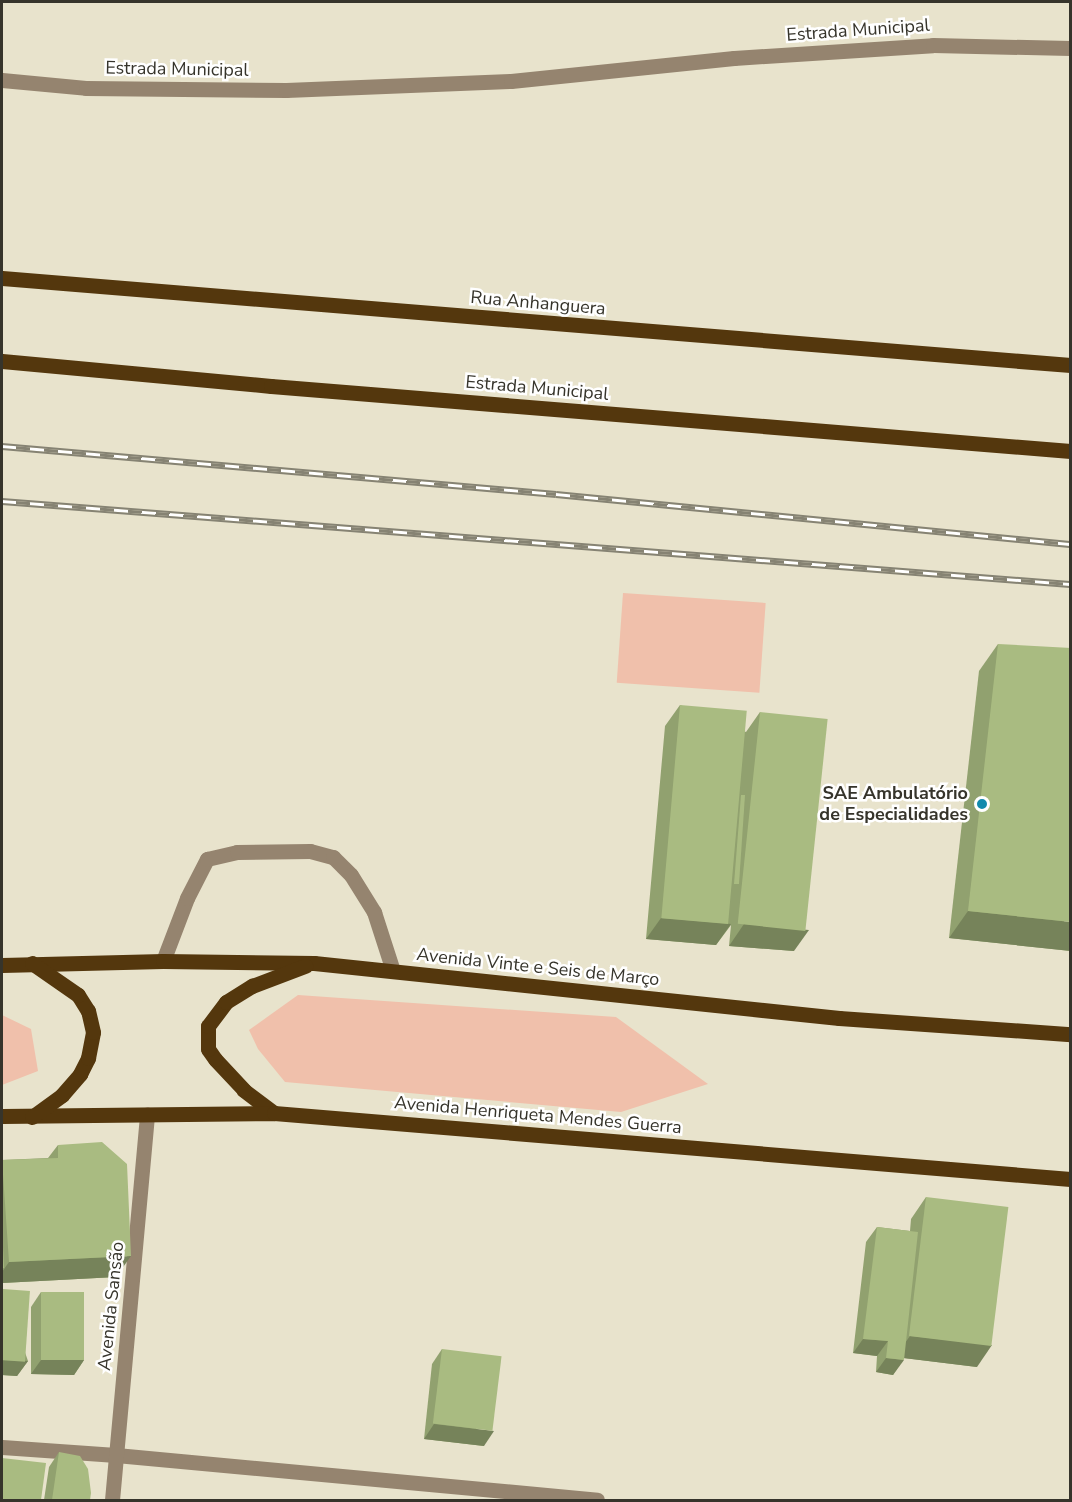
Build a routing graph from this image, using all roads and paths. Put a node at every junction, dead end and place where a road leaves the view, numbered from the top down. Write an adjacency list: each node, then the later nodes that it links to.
1 (1071, 48): 2 (street, Estrada Municipal)
2 (2, 80)
3 (2, 278): 5 (main road, Rua Anhanguera)
4 (2, 361): 6 (main road, Estrada Municipal)
5 (1071, 365)
6 (1071, 451)
7 (163, 961): 8 (main road, Avenida Vinte e Seis de Março); 9 (main road, Avenida Vinte e Seis de Março); 11 (street)
8 (33, 963): 10 (main road, Avenida Vinte e Seis de Março); 16 (main road)
9 (314, 963): 11 (main road, Avenida Vinte e Seis de Março); 13 (main road)
10 (2, 965)
11 (393, 971): 12 (main road, Avenida Vinte e Seis de Março)
12 (1071, 1034)
13 (274, 1113): 14 (main road, Avenida Henriqueta Mendes Guerra); 17 (main road, Avenida Henriqueta Mendes Guerra)
14 (147, 1115): 16 (main road, Avenida Henriqueta Mendes Guerra); 19 (street, Avenida Sansão)
15 (2, 1116): 16 (main road, Avenida Henriqueta Mendes Guerra)
16 (32, 1117)
17 (1071, 1179)
18 (2, 1448): 19 (street)
19 (116, 1455): 20 (street, Avenida Sansão); 21 (street)
20 (112, 1500)
21 (597, 1500)

